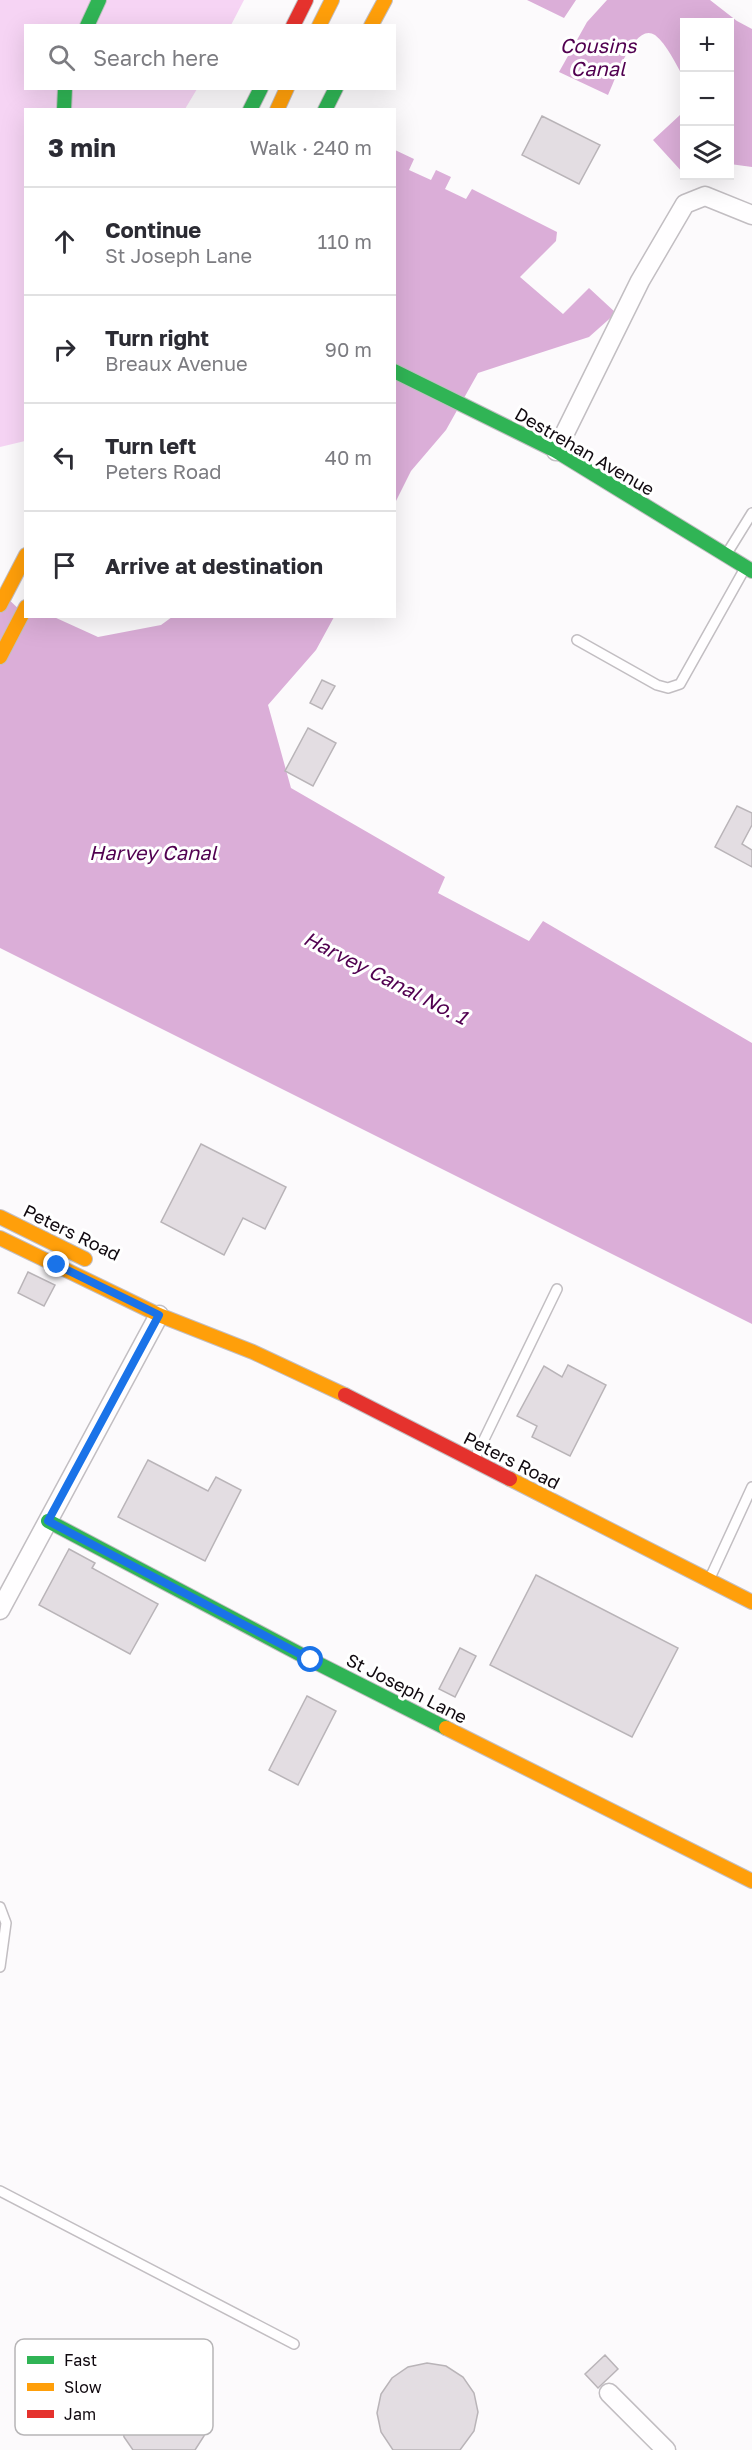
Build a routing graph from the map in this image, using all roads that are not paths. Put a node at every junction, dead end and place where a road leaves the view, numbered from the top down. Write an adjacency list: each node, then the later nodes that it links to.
1 (99, 0): 5 (main road)
2 (306, 0): 6 (main road)
3 (332, 0): 7 (main road)
4 (385, 0): 8 (main road)
5 (88, 24)
6 (294, 24)
7 (320, 24)
8 (372, 24)
9 (66, 90): 13 (main road)
10 (260, 90): 14 (main road)
11 (286, 90): 15 (main road)
12 (335, 90): 16 (main road)
13 (64, 108)
14 (251, 108)
15 (278, 108)
16 (326, 108)
17 (752, 215): 19 (street)
18 (396, 372): 19 (main road, Destrehan Avenue)
19 (556, 451): 21 (main road, Destrehan Avenue)
20 (752, 513): 21 (lane)
21 (725, 557): 23 (main road, Destrehan Avenue)
22 (24, 559): 24 (main road)
23 (748, 569): 26 (lane)
24 (0, 605)
25 (24, 611): 27 (main road)
26 (577, 640)
27 (0, 657)
28 (0, 1217): 30 (main road, Peters Road)
29 (0, 1238): 33 (main road, Peters Road)
30 (100, 1266)
31 (557, 1289): 35 (lane)
32 (184, 1309): 34 (main road, Peters Road)
33 (159, 1315): 34 (main road, Peters Road); 37 (street)
34 (253, 1352): 35 (main road, Peters Road)
35 (474, 1460): 38 (main road, Peters Road)
36 (752, 1487): 38 (lane)
37 (48, 1521): 39 (street); 42 (main road, St Joseph Lane)
38 (709, 1580): 40 (main road, Peters Road)
39 (6, 1583): 41 (street)
40 (752, 1602)
41 (0, 1610)
42 (752, 1881)
43 (0, 1907): 44 (lane)
44 (0, 1967)
45 (0, 2191): 46 (lane)
46 (294, 2344)
47 (609, 2393): 48 (street)
48 (666, 2450)

